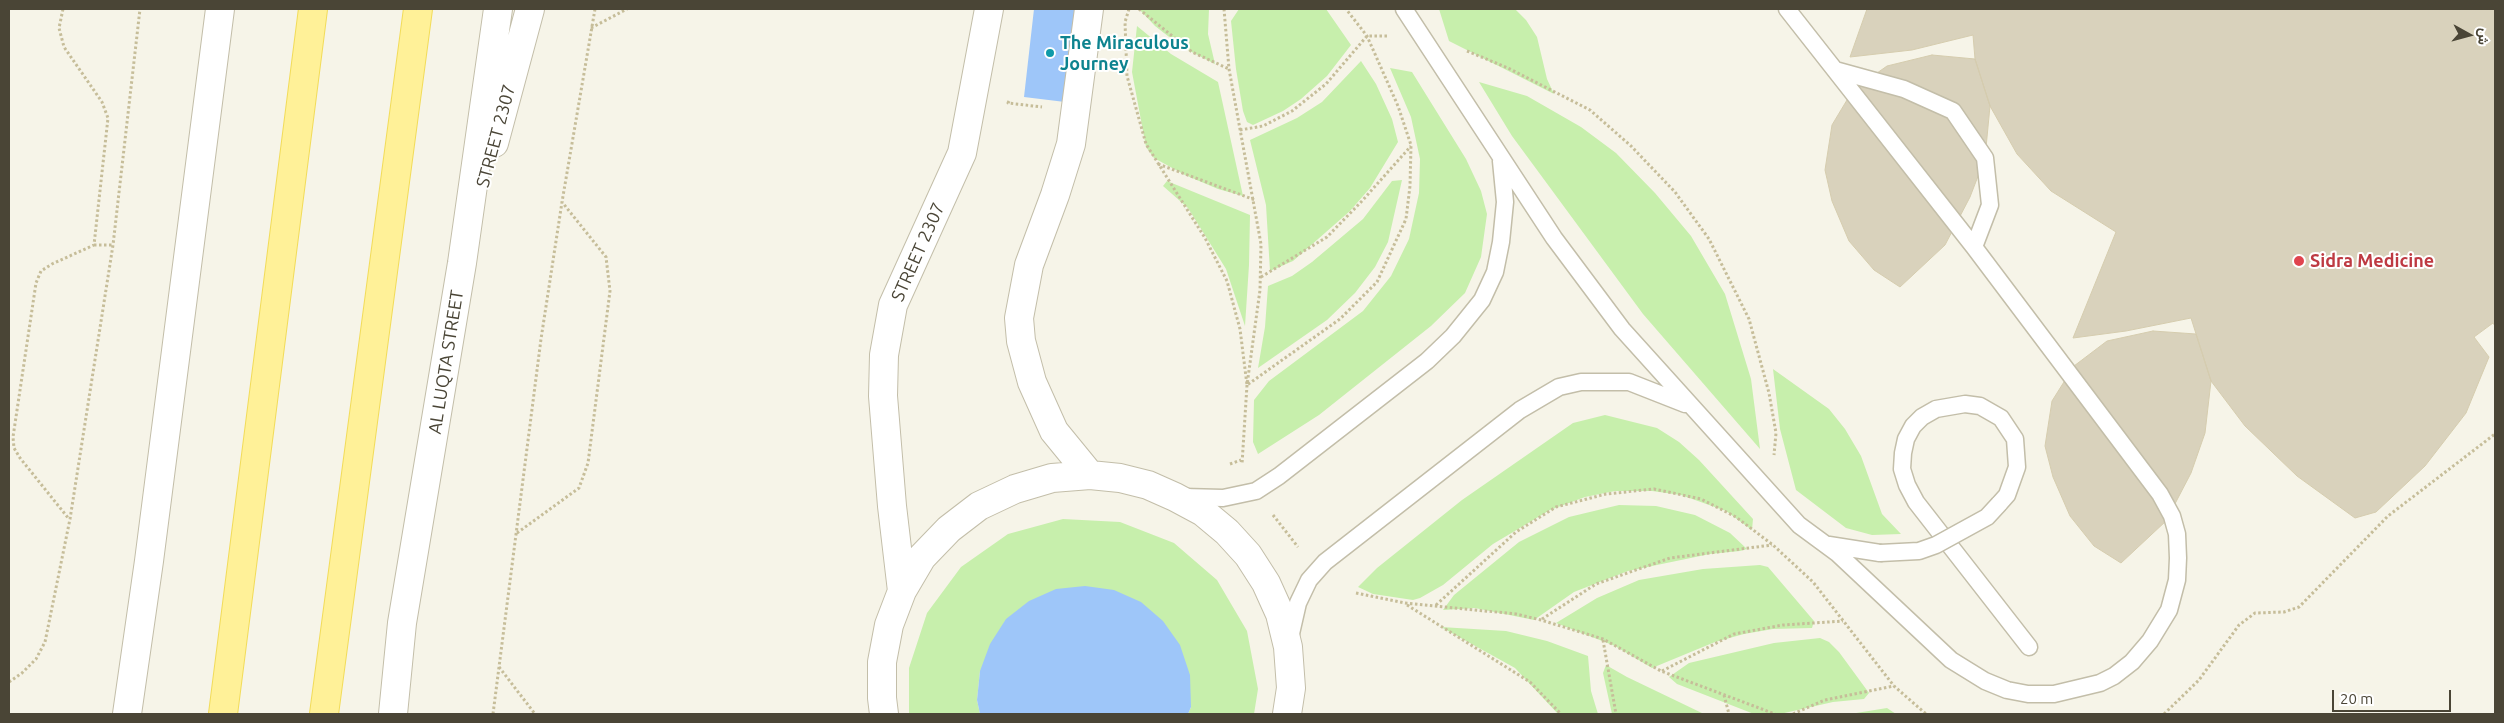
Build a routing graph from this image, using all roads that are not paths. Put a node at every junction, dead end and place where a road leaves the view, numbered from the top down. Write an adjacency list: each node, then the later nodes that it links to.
1 (220, 9): 21 (street)
2 (313, 9): 22 (main road)
3 (418, 9): 23 (main road)
4 (498, 9): 13 (street, AL LUQTA STREET)
5 (530, 9): 13 (street, STREET 2307)
6 (989, 9): 18 (street, STREET 2307)
7 (1089, 9): 15 (street)
8 (1787, 9): 10 (lane)
9 (1408, 12): 11 (lane)
10 (1835, 70): 12 (lane); 12 (lane)
11 (1501, 158): 14 (lane); 16 (lane)
12 (1974, 247): 17 (lane)
13 (462, 263): 24 (street, AL LUQTA STREET)
14 (1689, 405): 17 (lane); 19 (lane)
15 (1090, 475): 16 (street); 18 (street)
16 (1175, 496): 19 (street)
17 (1824, 544): 20 (lane, bridge)
18 (902, 591): 25 (street)
19 (1288, 647): 26 (street)
20 (2029, 647)
21 (127, 714)
22 (223, 714)
23 (324, 714)
24 (393, 714)
25 (884, 714)
26 (1287, 714)

